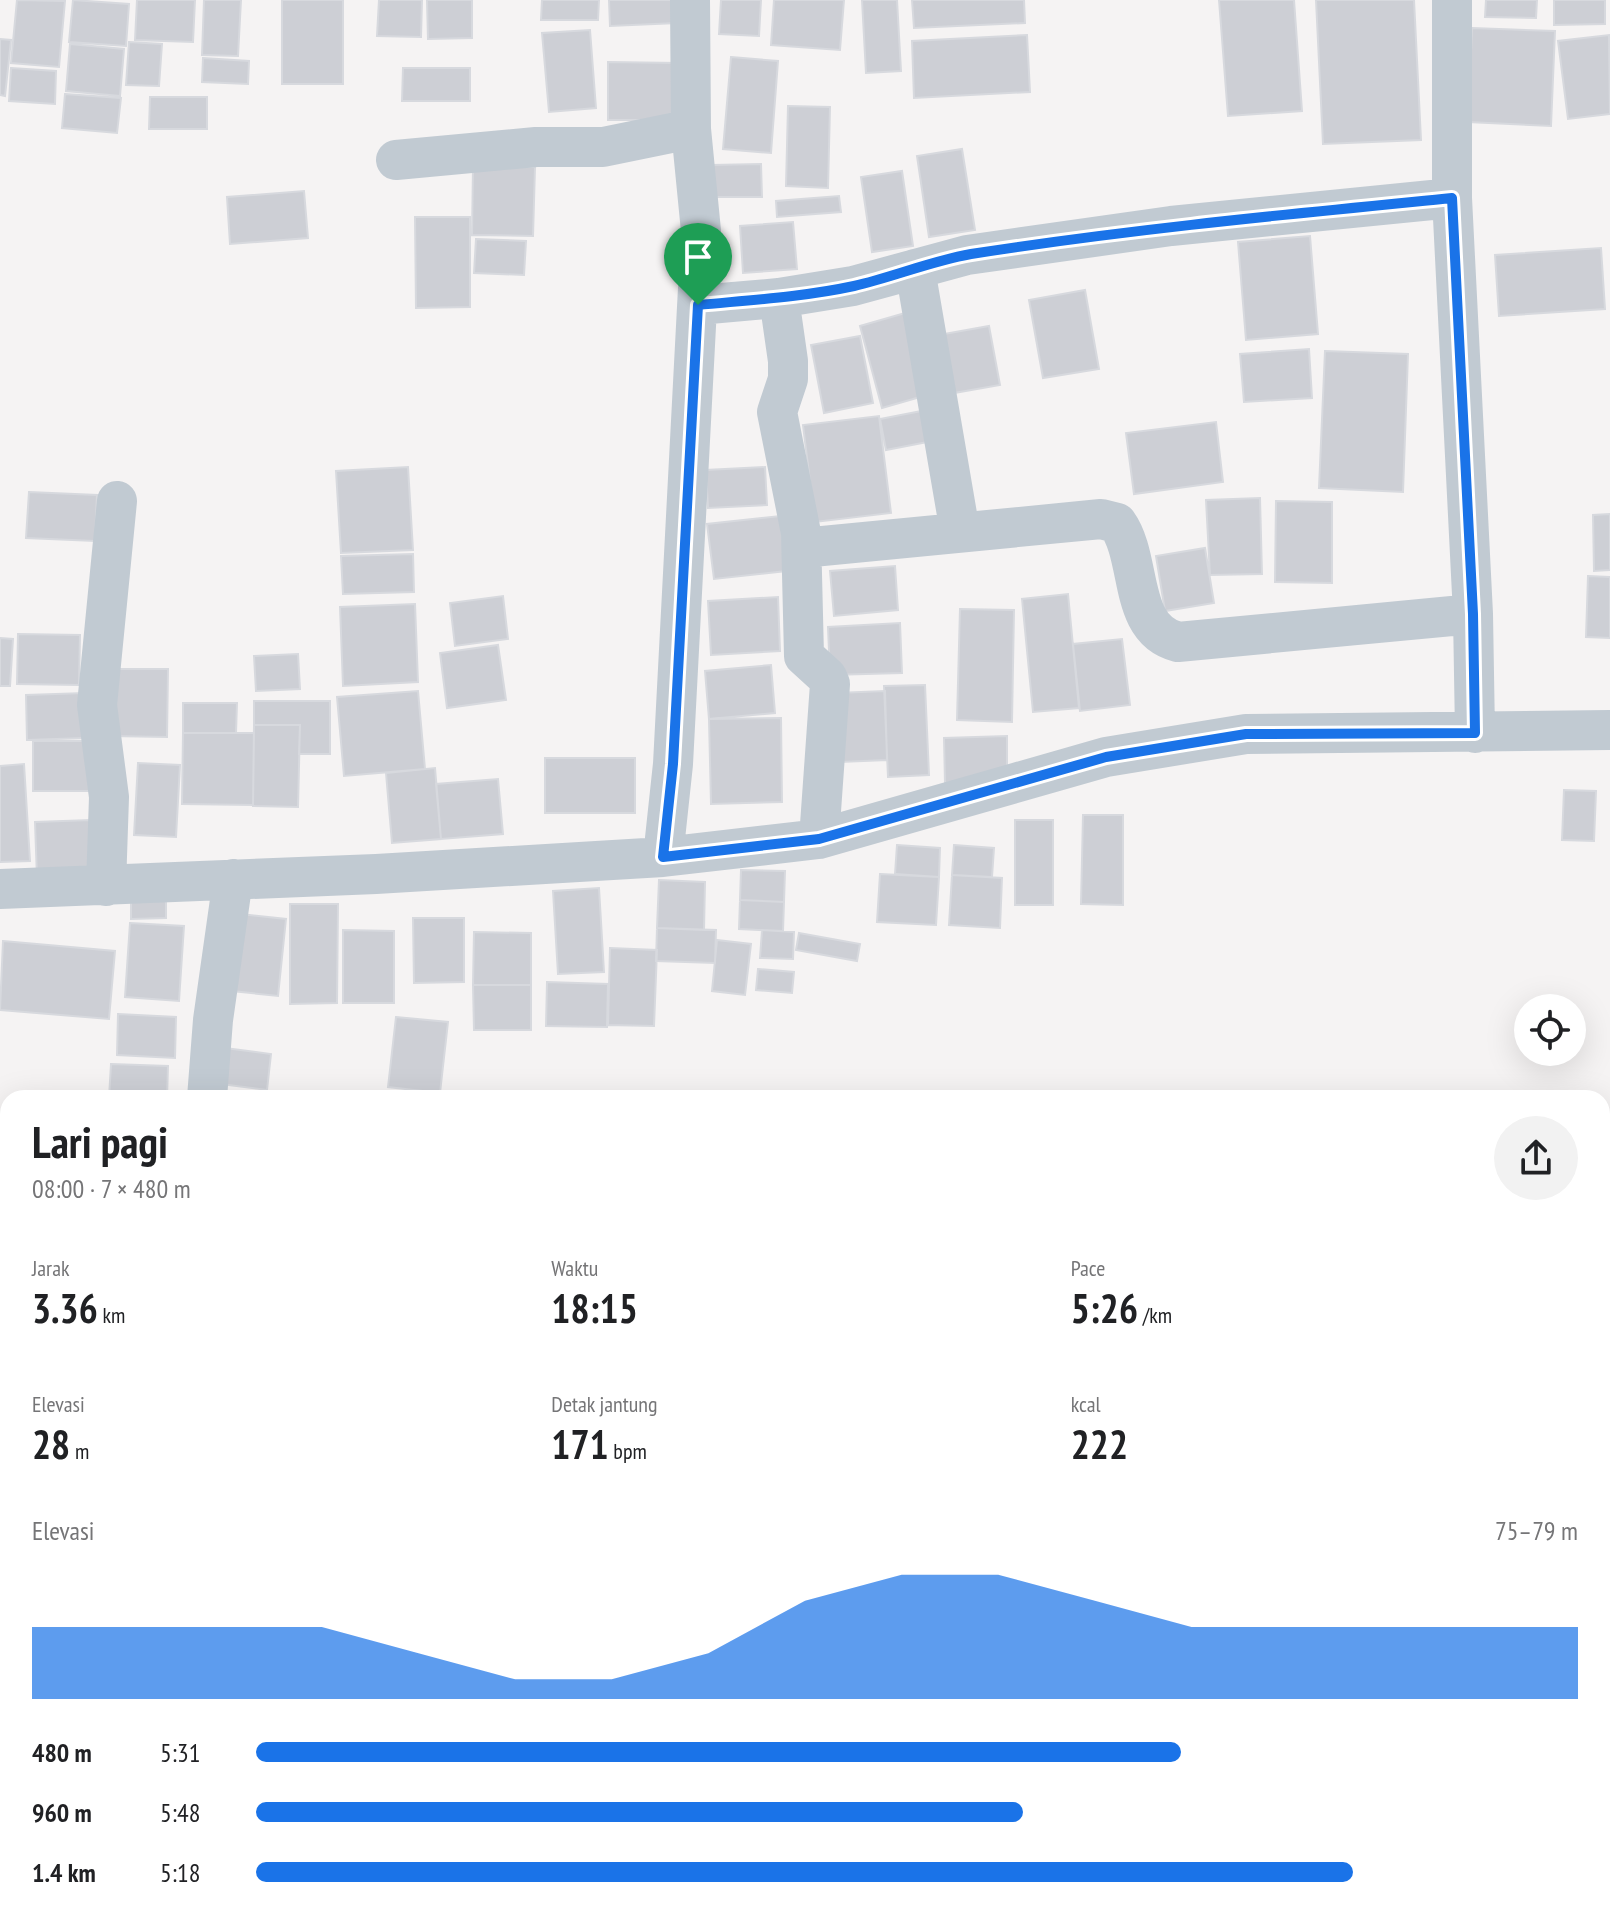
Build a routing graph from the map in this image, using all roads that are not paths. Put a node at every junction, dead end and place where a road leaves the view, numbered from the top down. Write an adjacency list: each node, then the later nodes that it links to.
1 (690, 0): 3 (street)
2 (1452, 0): 5 (street)
3 (691, 129): 4 (street); 8 (street)
4 (396, 160)
5 (1452, 198): 6 (street); 12 (street)
6 (915, 269): 7 (street); 10 (street)
7 (779, 298): 8 (street); 11 (street)
8 (698, 305): 16 (street)
9 (117, 501): 18 (street)
10 (960, 532): 11 (street); 12 (street)
11 (802, 548): 15 (street)
12 (1473, 614): 14 (street)
13 (1610, 730): 14 (street)
14 (1475, 733): 15 (street)
15 (819, 839): 16 (street)
16 (663, 857): 17 (street)
17 (233, 879): 18 (street); 20 (street)
18 (106, 886): 19 (street)
19 (0, 889)
20 (208, 1090)

